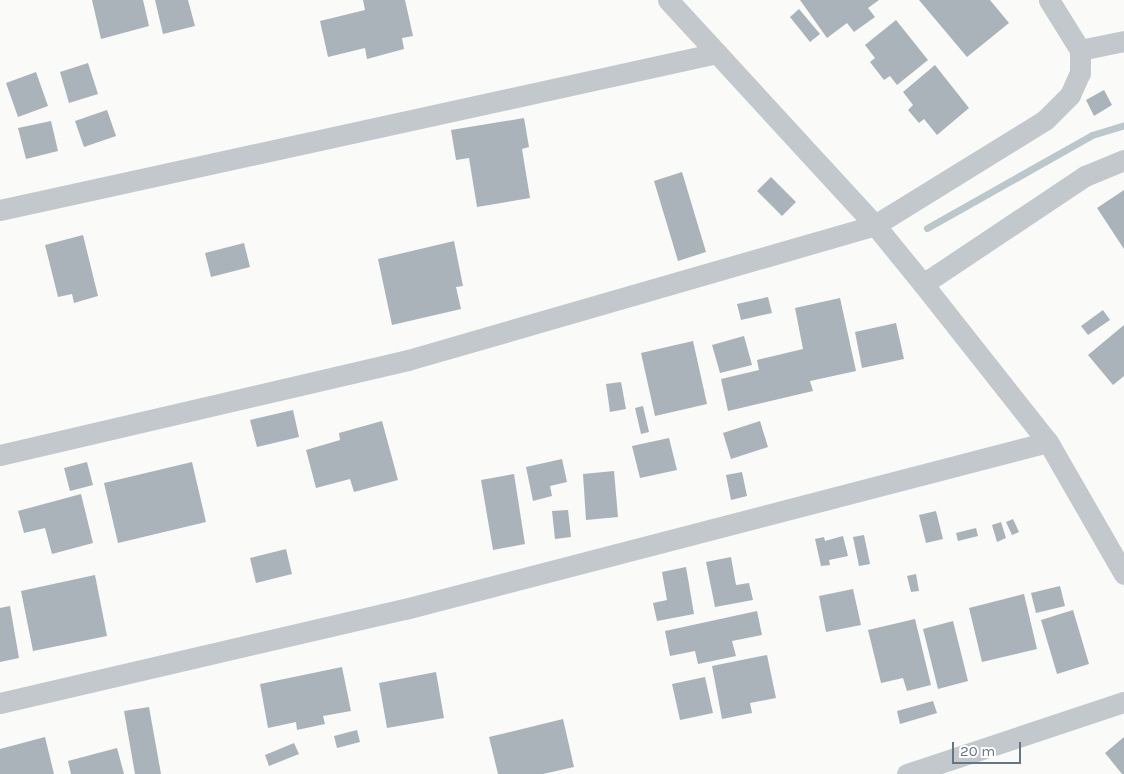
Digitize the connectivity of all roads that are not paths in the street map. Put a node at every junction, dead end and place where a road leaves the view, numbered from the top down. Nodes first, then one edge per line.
1 (668, 0) edge
2 (1056, 5) edge
3 (1124, 41) edge
4 (1080, 50) junction
5 (717, 54) junction
6 (1124, 160) edge
7 (0, 210) edge
8 (875, 225) junction
9 (923, 284) junction
10 (1048, 442) junction
11 (0, 455) edge
12 (1124, 574) edge
13 (1124, 702) edge
14 (0, 703) edge
15 (907, 774) edge

1 - 5 street
2 - 4 street
3 - 4 street
4 - 8 street
5 - 7 street
5 - 8 street
6 - 9 street
8 - 9 street
8 - 11 street
9 - 10 street
10 - 12 street
10 - 14 street
13 - 15 street

